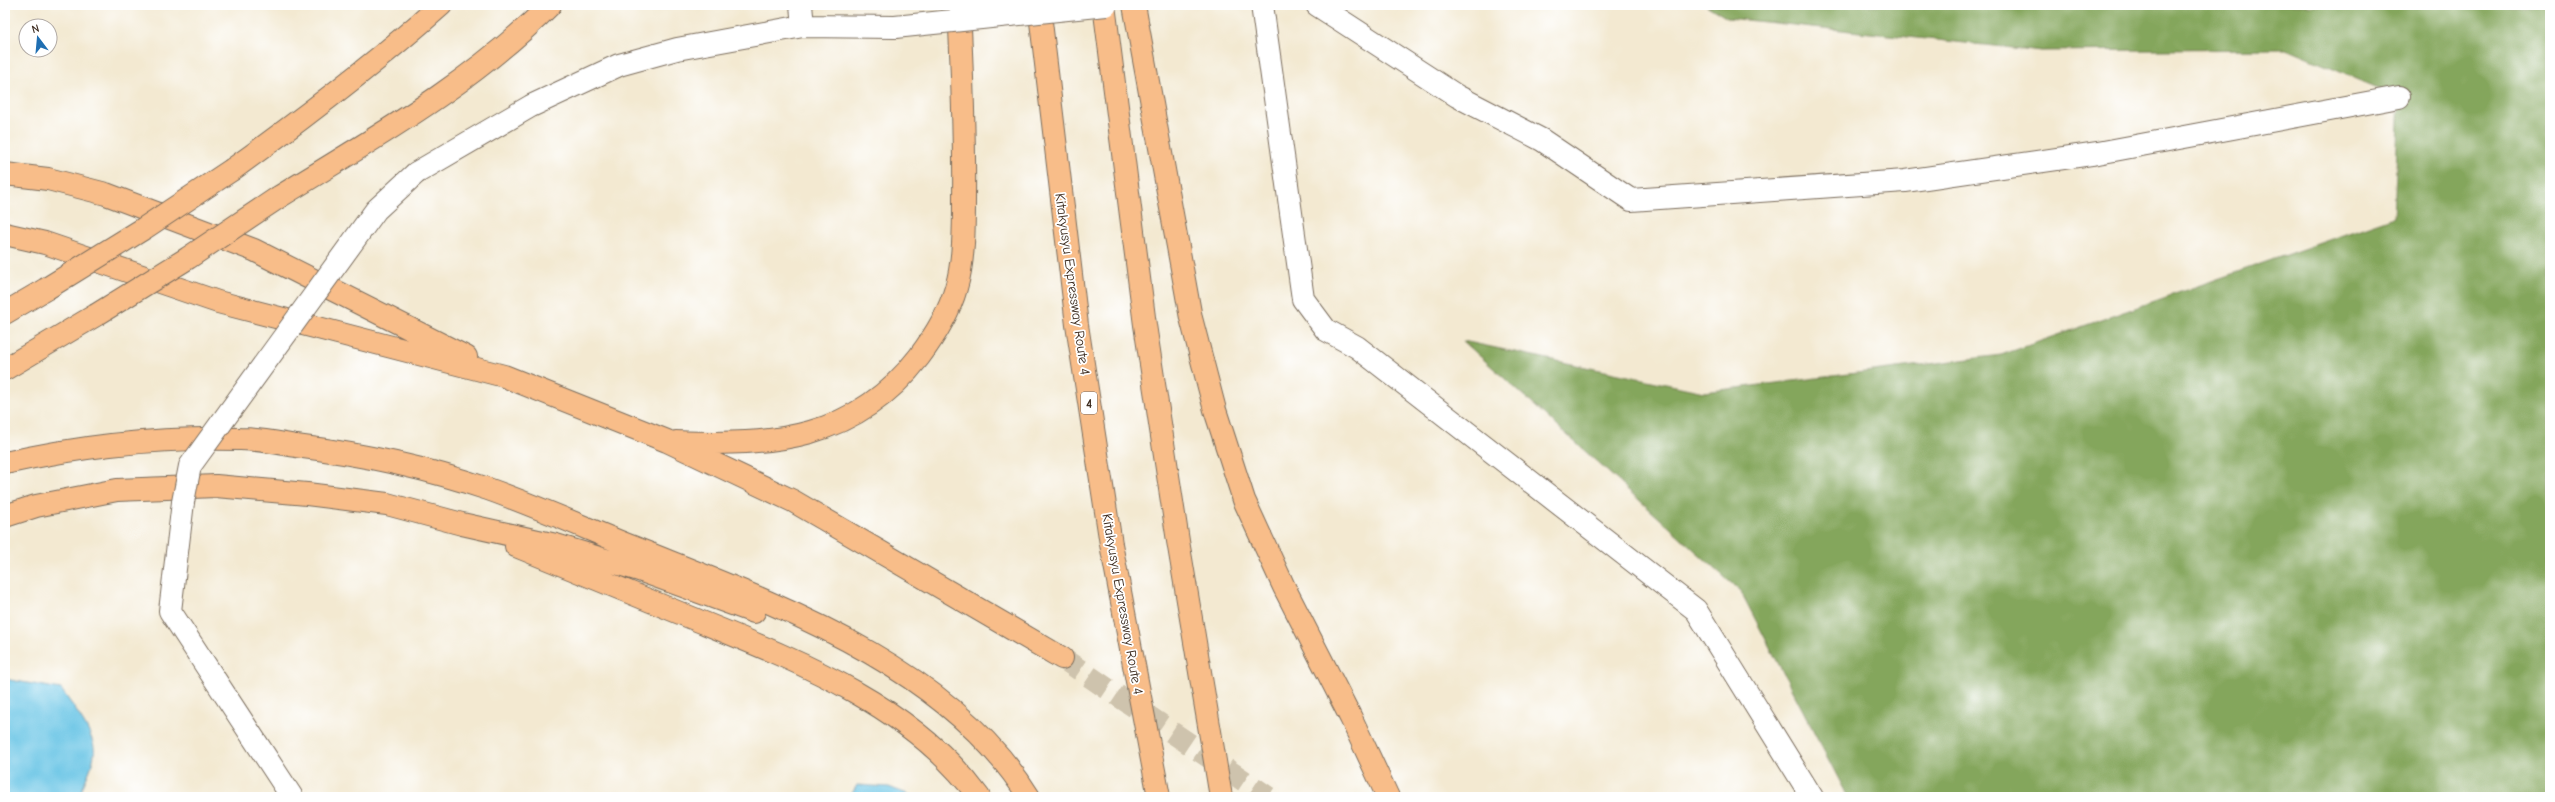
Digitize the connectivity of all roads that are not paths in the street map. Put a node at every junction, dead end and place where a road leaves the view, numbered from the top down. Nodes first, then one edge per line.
1 (441, 5) edge
2 (550, 5) edge
3 (959, 5) edge
4 (1038, 5) edge
5 (1105, 5) edge
6 (1134, 5) edge
7 (1262, 5) edge
8 (1317, 5) edge
9 (802, 16) edge
10 (2399, 97) dead end
11 (5, 174) edge
12 (5, 234) edge
13 (5, 313) edge
14 (5, 369) edge
15 (504, 376) junction
16 (666, 441) junction
17 (5, 463) edge
18 (5, 516) edge
19 (462, 524) junction
20 (1062, 658) tunnel mouth
21 (928, 691) junction
22 (292, 797) edge
23 (979, 797) edge
24 (1029, 797) edge
25 (1159, 797) edge
26 (1221, 797) edge
27 (1388, 797) edge
28 (1812, 797) edge

1 - 13 highway, bridge
2 - 14 highway, bridge
3 - 16 highway
4 - 25 highway, Kitakyusyu Expressway Route 4 / 4
5 - 9 street, bridge
5 - 26 highway
6 - 27 highway
7 - 28 street
8 - 10 street
9 - 22 street, bridge
11 - 15 highway
12 - 15 highway
15 - 16 highway
16 - 20 highway
17 - 21 highway
18 - 19 highway
19 - 21 highway
19 - 23 highway
21 - 24 highway

